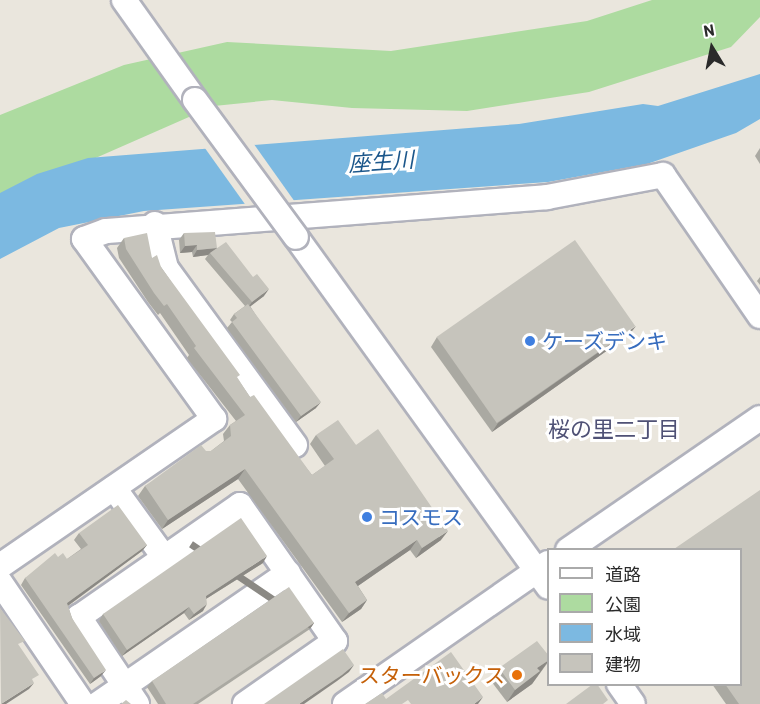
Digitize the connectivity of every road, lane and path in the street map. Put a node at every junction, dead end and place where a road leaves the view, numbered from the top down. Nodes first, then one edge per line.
1 (124, 0) edge
2 (155, 224) junction
3 (760, 316) edge
4 (760, 418) edge
5 (295, 445) dead end
6 (114, 488) junction
7 (569, 548) edge
8 (164, 557) junction
9 (0, 566) edge
10 (288, 573) junction
11 (545, 573) edge
12 (0, 582) edge
13 (620, 686) edge
14 (131, 694) edge
15 (83, 704) edge
16 (98, 704) edge
17 (245, 704) edge
18 (345, 704) edge
19 (633, 704) edge

1 - 11 street, bridge
2 - 3 street
2 - 5 street
2 - 6 street
4 - 7 street
6 - 8 street
6 - 9 street
8 - 10 street
8 - 14 street
10 - 14 street
10 - 17 street
11 - 18 street
12 - 15 street
13 - 19 street
14 - 16 street

